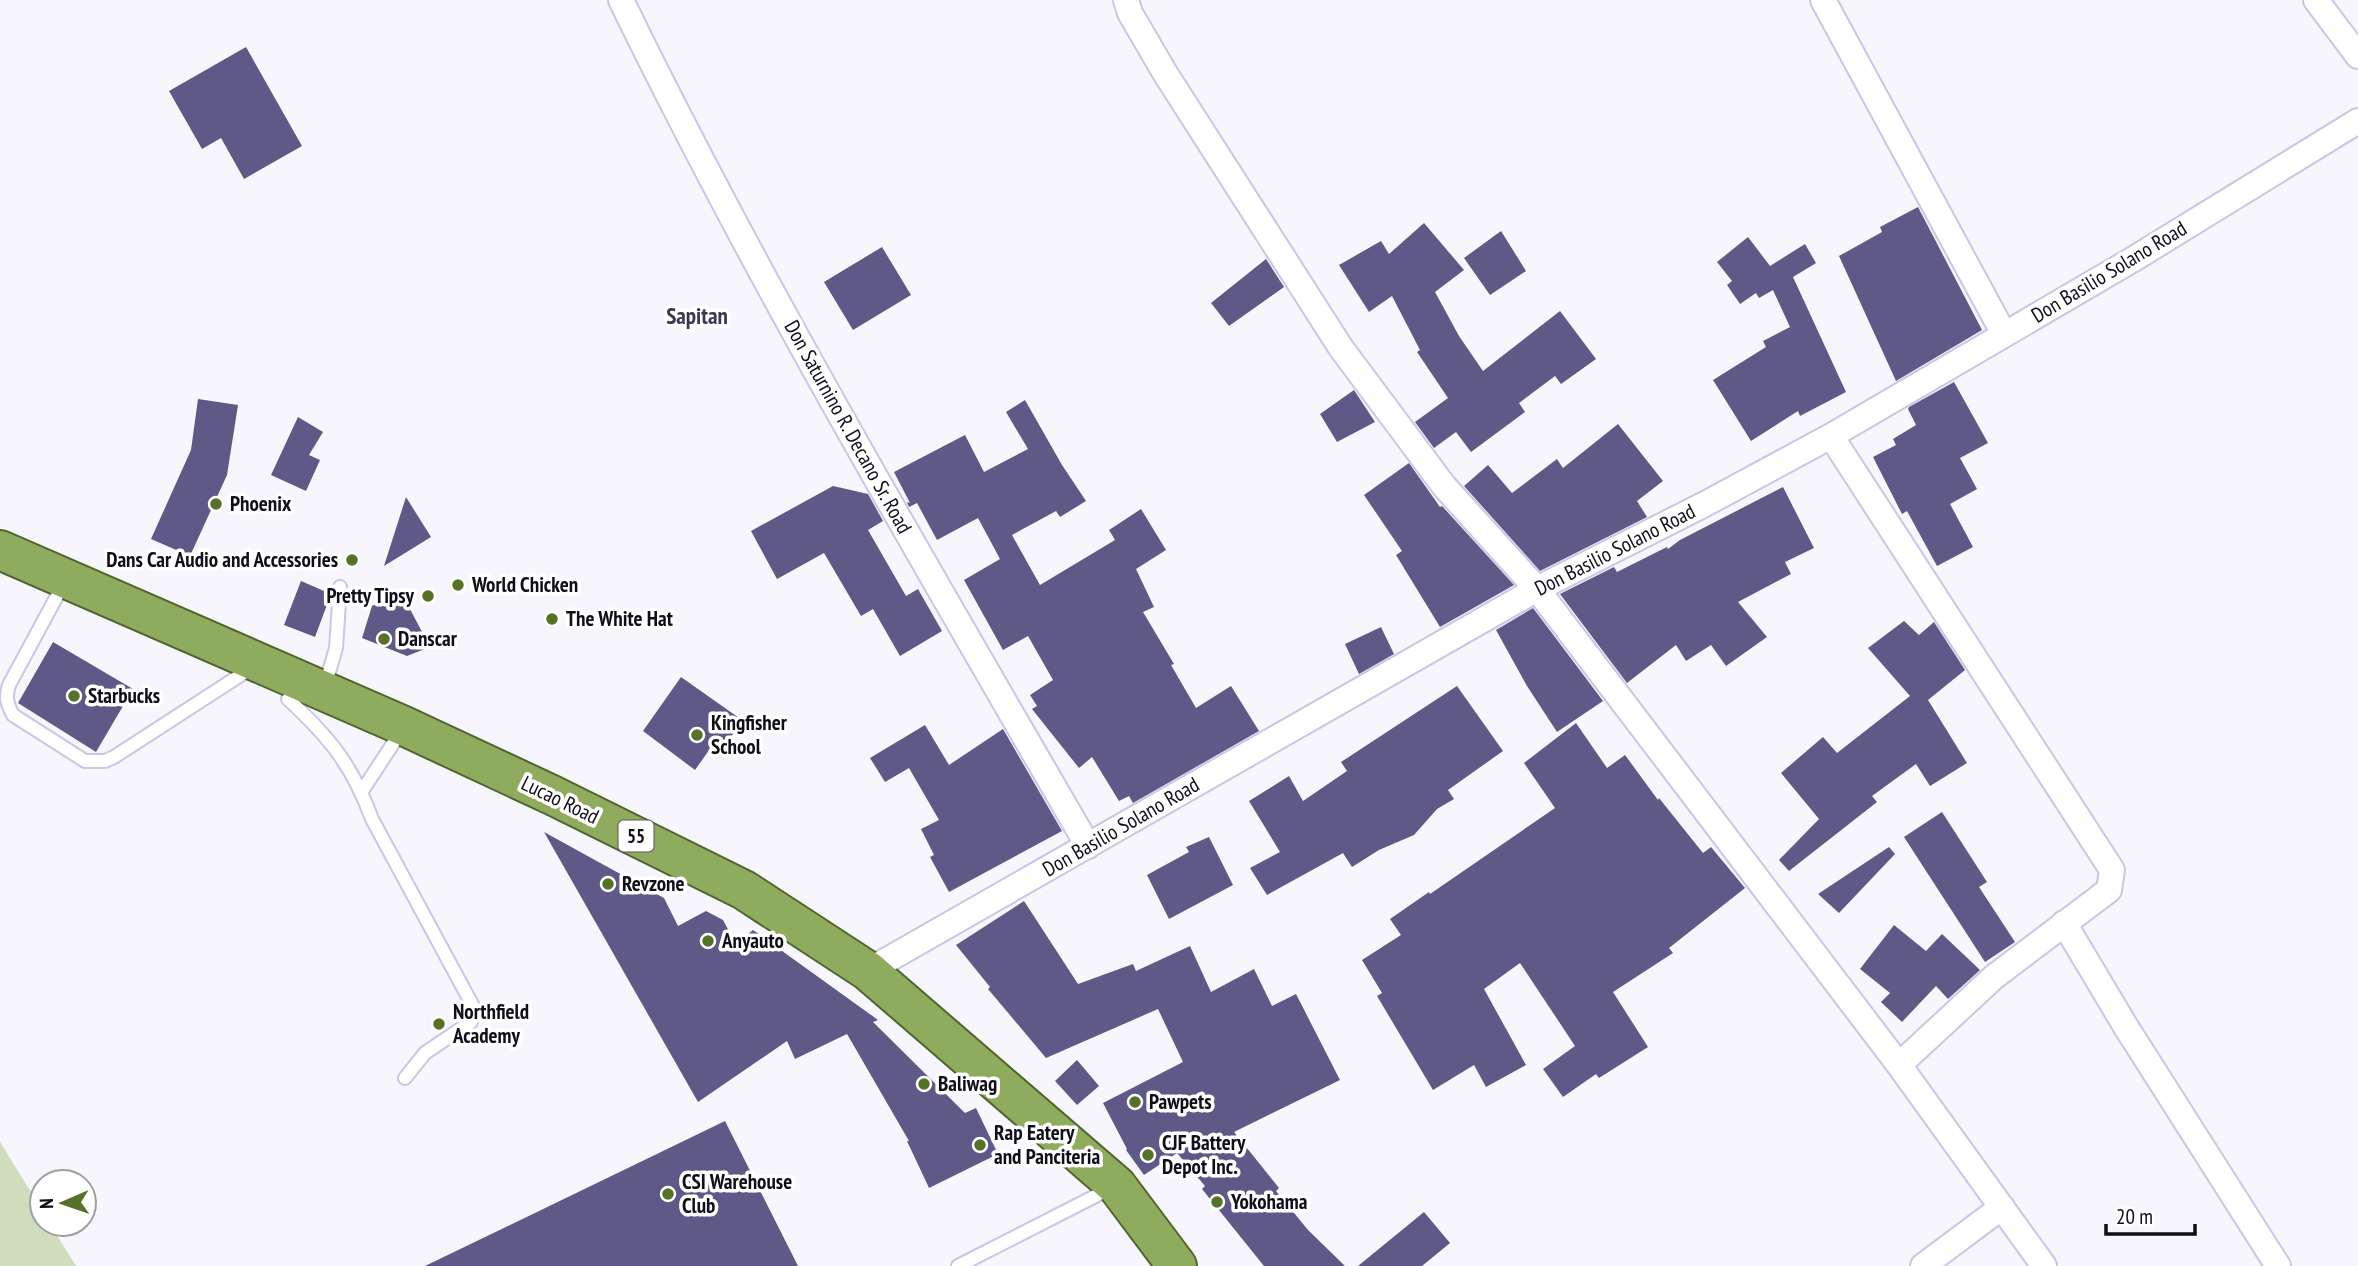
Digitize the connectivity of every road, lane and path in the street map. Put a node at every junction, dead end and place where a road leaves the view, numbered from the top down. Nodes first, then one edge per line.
1 (621, 0) edge
2 (1126, 0) edge
3 (1823, 0) edge
4 (2316, 0) edge
5 (2358, 56) edge
6 (2358, 121) edge
7 (2004, 334) junction
8 (1831, 436) junction
9 (0, 550) edge
10 (66, 579) junction
11 (340, 587) dead end
12 (1537, 589) junction
13 (258, 663) junction
14 (306, 696) junction
15 (404, 726) junction
16 (362, 791) junction
17 (1088, 846) junction
18 (2064, 923) junction
19 (868, 971) junction
20 (1899, 1065) junction
21 (405, 1078) dead end
22 (1117, 1186) junction
23 (2002, 1207) junction
24 (958, 1266) edge
25 (1177, 1266) edge
26 (1923, 1266) edge
27 (2044, 1266) edge
28 (2278, 1266) edge

1 - 17 street, Don Saturnino R. Decano Sr. Road
2 - 12 street
3 - 7 street
4 - 5 street
6 - 7 street, Don Basilio Solano Road
7 - 8 street, Don Basilio Solano Road
8 - 12 street, Don Basilio Solano Road
8 - 18 street
9 - 10 highway, Lucao Road / 55
10 - 13 highway, Lucao Road / 55
10 - 13 lane
11 - 14 lane
12 - 17 street, Don Basilio Solano Road
12 - 20 street
13 - 14 highway, Lucao Road / 55
14 - 15 highway, Lucao Road / 55
14 - 16 lane
15 - 16 lane
15 - 19 highway, Lucao Road / 55
16 - 21 lane
17 - 19 street, Don Basilio Solano Road
18 - 20 street
18 - 28 street
19 - 22 highway, Lucao Road / 55
20 - 23 street
22 - 24 lane
22 - 25 highway, Lucao Road / 55
23 - 26 street
23 - 27 street

